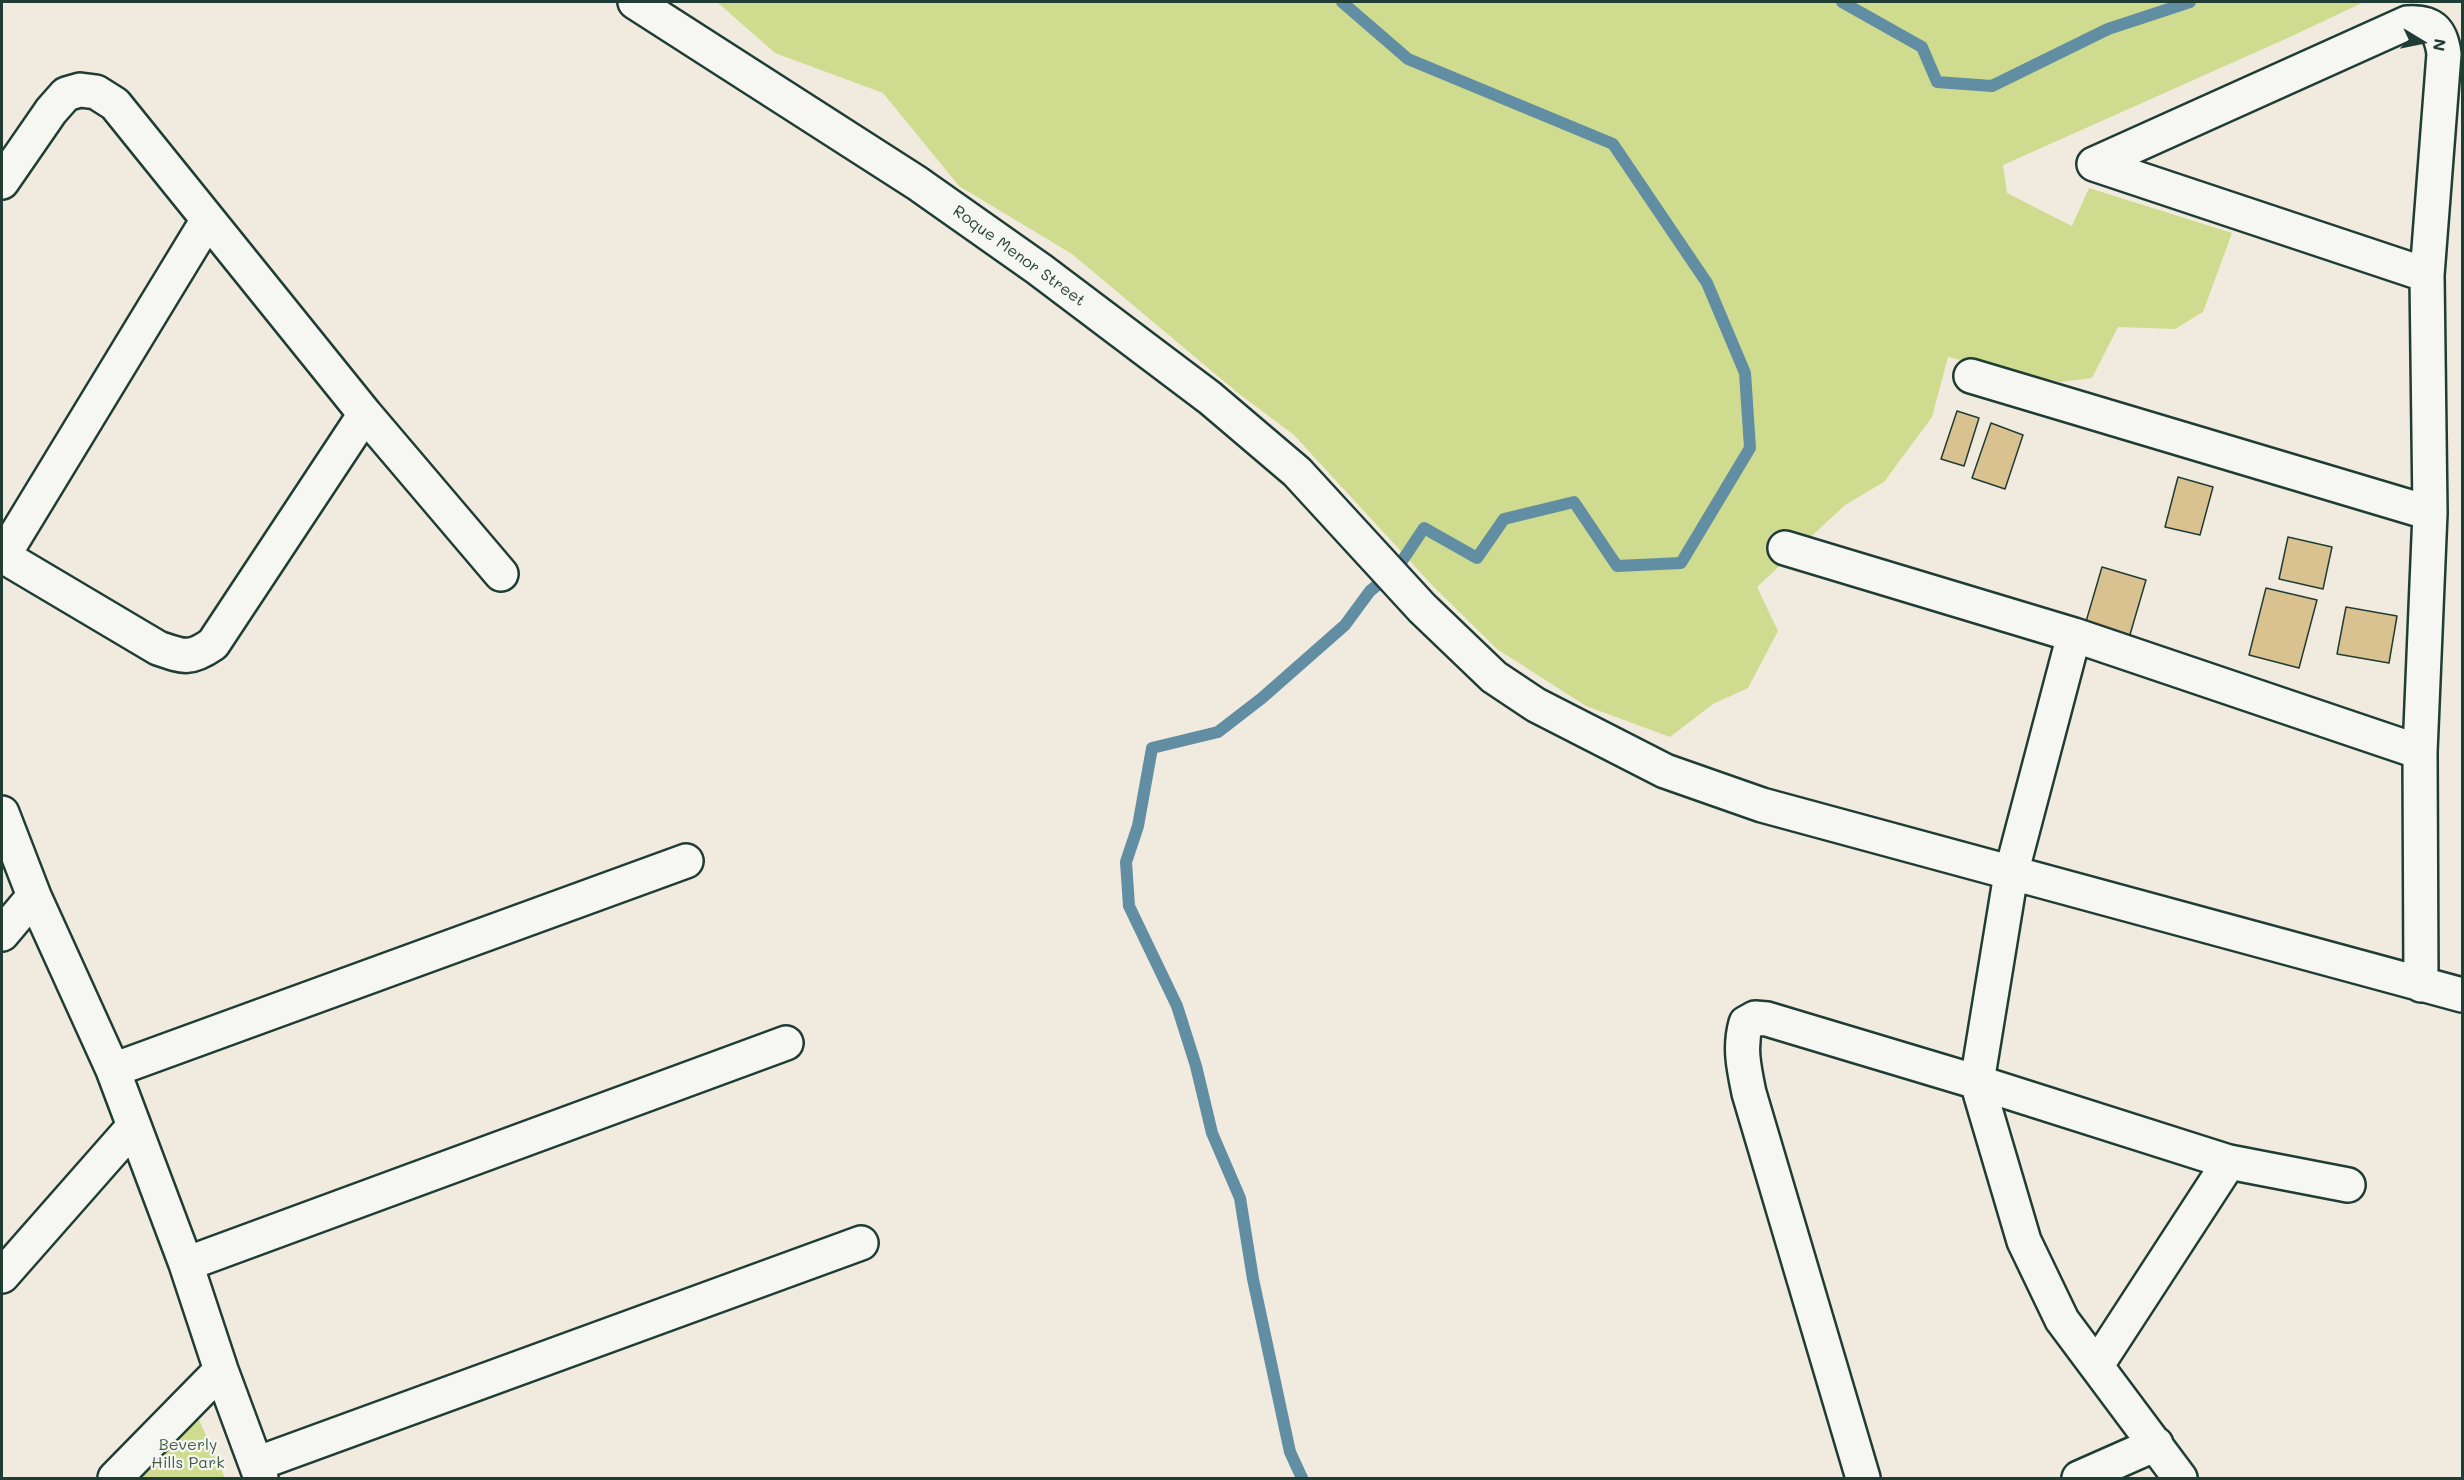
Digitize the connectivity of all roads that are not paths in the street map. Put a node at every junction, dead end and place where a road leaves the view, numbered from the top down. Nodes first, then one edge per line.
1 (635, 2) edge
2 (2, 182) edge
3 (207, 221) junction
4 (2427, 275) junction
5 (1971, 376) dead end
6 (365, 414) junction
7 (2430, 513) junction
8 (1785, 548) dead end
9 (2, 557) edge
10 (501, 574) dead end
11 (2074, 635) junction
12 (2420, 752) junction
13 (2, 813) edge
14 (686, 861) dead end
15 (2011, 874) junction
16 (34, 896) junction
17 (2, 934) edge
18 (2421, 985) junction
19 (2463, 995) edge
20 (786, 1043) dead end
21 (113, 1070) junction
22 (1977, 1082) junction
23 (134, 1126) junction
24 (2229, 1162) junction
25 (2348, 1185) dead end
26 (861, 1243) dead end
27 (186, 1264) junction
28 (2, 1276) edge
29 (2097, 1365) junction
30 (221, 1370) junction
31 (2156, 1444) junction
32 (258, 1471) edge
33 (115, 1479) edge
34 (1863, 1479) edge
35 (2079, 1479) edge
36 (2180, 1479) edge

1 - 15 street, Roque Menor Street
2 - 3 street
3 - 6 street
3 - 9 street
4 - 4 street
4 - 7 street
5 - 7 street
6 - 9 street
6 - 10 street
7 - 12 street
8 - 11 street
11 - 12 street
11 - 15 street
12 - 18 street
13 - 16 street
14 - 21 street
15 - 18 street, Roque Menor Street
15 - 22 street
16 - 17 street
16 - 21 street
18 - 19 street, Roque Menor Street
20 - 27 street
21 - 23 street
22 - 24 street
22 - 29 street
22 - 34 street
23 - 27 street
23 - 28 street
24 - 25 street
24 - 29 street
26 - 32 street
27 - 30 street
29 - 31 street
30 - 32 street
30 - 33 street
31 - 35 street
31 - 36 street

